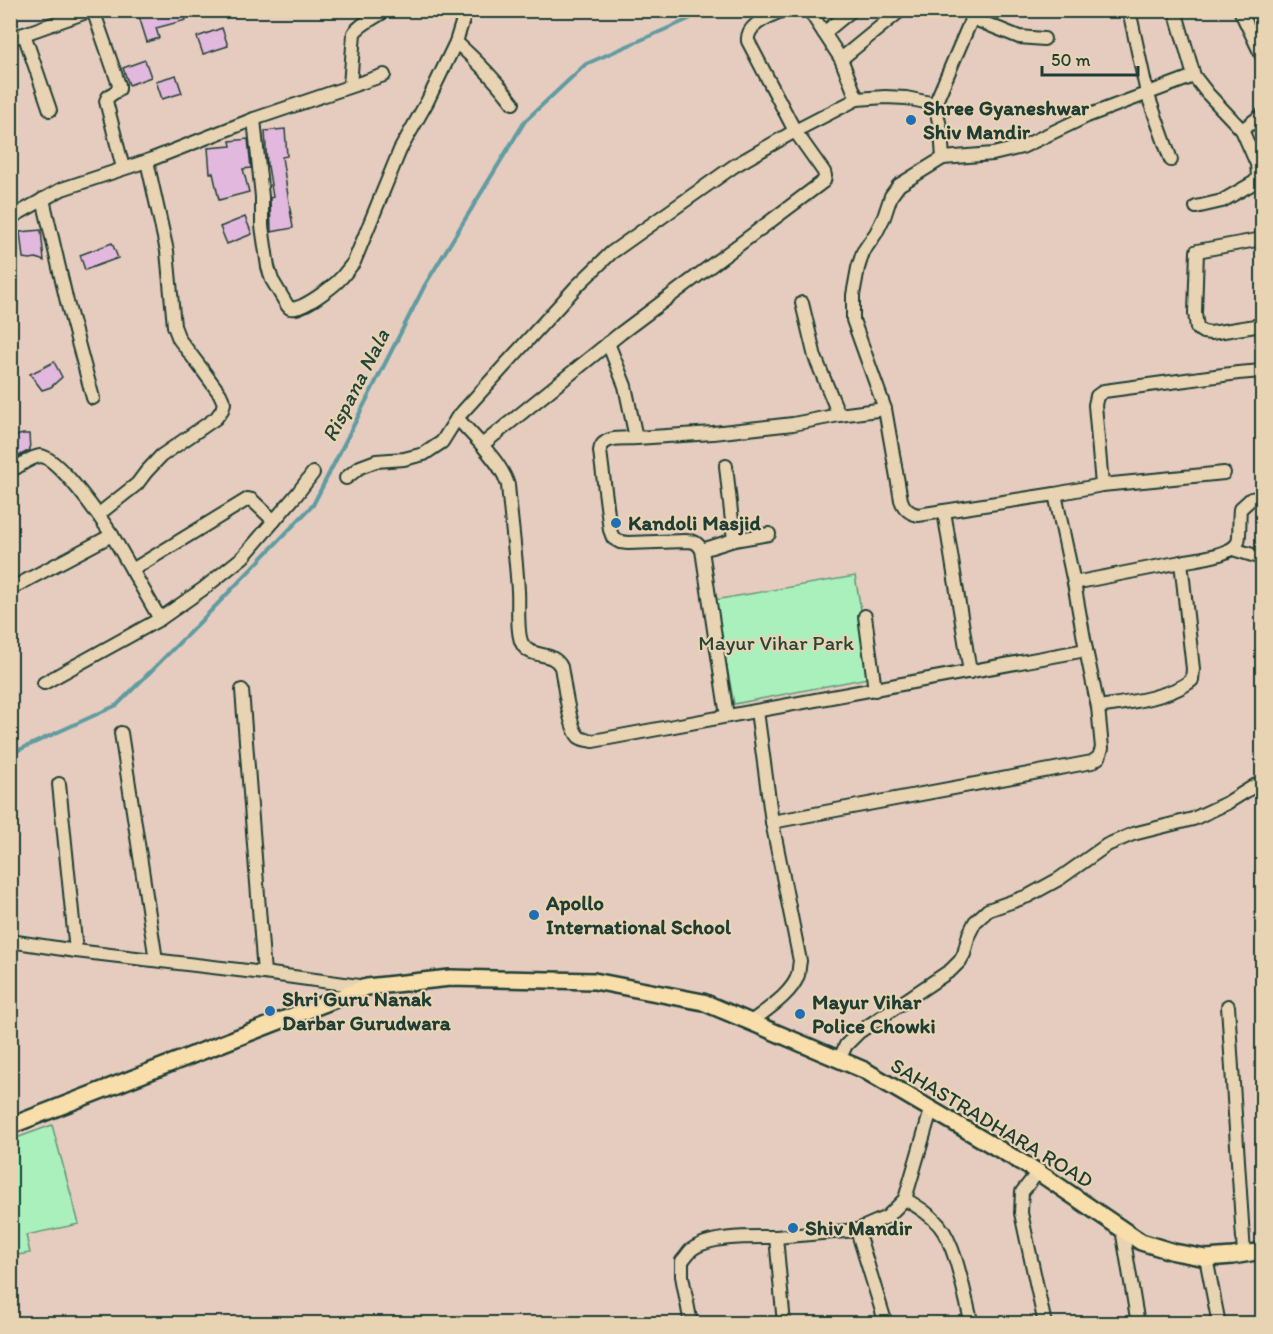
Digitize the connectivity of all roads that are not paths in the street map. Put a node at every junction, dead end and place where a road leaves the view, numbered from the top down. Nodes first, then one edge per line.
1 (93, 10) edge
2 (386, 10) edge
3 (466, 10) edge
4 (782, 10) edge
5 (808, 10) edge
6 (852, 10) edge
7 (901, 10) edge
8 (1129, 10) edge
9 (1175, 10) edge
10 (1240, 10) edge
11 (974, 14) edge
12 (824, 33) junction
13 (24, 34) junction
14 (10, 39) edge
15 (1044, 39) dead end
16 (456, 42) junction
17 (1263, 56) edge
18 (841, 59) junction
19 (384, 75) dead end
20 (1194, 76) junction
21 (350, 86) junction
22 (1148, 93) junction
23 (857, 99) junction
24 (513, 103) dead end
25 (935, 104) junction
26 (50, 110) dead end
27 (1263, 115) edge
28 (254, 119) junction
29 (1242, 130) junction
30 (795, 131) junction
31 (943, 158) junction
32 (1171, 160) dead end
33 (147, 161) junction
34 (123, 168) junction
35 (43, 199) junction
36 (1196, 207) dead end
37 (10, 218) edge
38 (1263, 238) edge
39 (802, 303) dead end
40 (1263, 326) edge
41 (608, 343) junction
42 (1263, 371) edge
43 (93, 398) dead end
44 (885, 409) junction
45 (839, 414) junction
46 (457, 418) junction
47 (636, 438) junction
48 (482, 445) junction
49 (726, 466) dead end
50 (10, 471) edge
51 (1224, 472) dead end
52 (313, 473) dead end
53 (346, 478) dead end
54 (1102, 485) junction
55 (1055, 494) junction
56 (1257, 498) edge
57 (944, 511) junction
58 (99, 514) junction
59 (274, 521) junction
60 (770, 534) dead end
61 (112, 535) junction
62 (734, 540) junction
63 (1233, 549) junction
64 (702, 550) junction
65 (1263, 558) edge
66 (1181, 562) junction
67 (132, 570) junction
68 (1074, 583) junction
69 (10, 589) edge
70 (865, 616) dead end
71 (159, 619) junction
72 (1086, 650) junction
73 (970, 672) junction
74 (44, 683) dead end
75 (242, 690) dead end
76 (875, 690) junction
77 (1098, 707) junction
78 (757, 711) junction
79 (727, 716) junction
80 (121, 733) dead end
81 (59, 784) dead end
82 (1263, 784) edge
83 (772, 822) junction
84 (10, 940) edge
85 (76, 951) junction
86 (156, 960) junction
87 (264, 972) junction
88 (367, 987) junction
89 (1228, 1006) dead end
90 (750, 1022) junction
91 (839, 1059) junction
92 (931, 1110) junction
93 (10, 1126) edge
94 (1038, 1172) junction
95 (905, 1199) junction
96 (1122, 1229) junction
97 (857, 1230) junction
98 (776, 1237) junction
99 (1263, 1251) edge
100 (1244, 1254) junction
101 (1206, 1258) junction
102 (691, 1323) edge
103 (784, 1323) edge
104 (886, 1323) edge
105 (972, 1323) edge
106 (1045, 1323) edge
107 (1138, 1323) edge
108 (1219, 1323) edge

1 - 13 street
1 - 34 street
2 - 21 street
3 - 16 street
4 - 30 street
5 - 12 street
6 - 12 street
7 - 18 street
8 - 22 street
9 - 20 street
10 - 17 street
11 - 15 street
11 - 25 street
12 - 18 street
13 - 14 street
13 - 26 street
16 - 24 street
16 - 28 street
18 - 23 street
19 - 21 street
20 - 22 street
20 - 29 street
21 - 28 street
22 - 31 street
22 - 32 street
23 - 25 street
23 - 30 street
25 - 31 street
27 - 29 street
28 - 33 street
29 - 36 street
30 - 41 street
30 - 46 street
31 - 44 street
33 - 34 street
33 - 58 street
34 - 35 street
35 - 37 street
35 - 43 street
38 - 40 street
39 - 45 street
41 - 47 street
41 - 48 street
42 - 54 street
44 - 45 street
44 - 57 street
45 - 47 street
46 - 48 street
46 - 53 street
47 - 64 street
48 - 79 street
49 - 62 street
50 - 58 street
51 - 54 street
52 - 59 street
54 - 55 street
55 - 57 street
55 - 68 street
56 - 63 street
57 - 73 street
58 - 61 street
59 - 67 street
59 - 71 street
60 - 62 street
61 - 67 street
61 - 69 street
62 - 64 street
63 - 65 street
63 - 66 street
64 - 79 street
66 - 68 street
66 - 77 street
67 - 71 street
68 - 72 street
70 - 76 street
71 - 74 street
72 - 73 street
72 - 77 street
73 - 76 street
75 - 87 street
76 - 78 street
77 - 83 street
78 - 79 street
78 - 83 street
80 - 86 street
81 - 85 street
82 - 91 street
83 - 90 street
84 - 85 street
85 - 86 street
86 - 87 street
87 - 88 street
88 - 90 main road, SAHASTRADHARA ROAD
88 - 93 main road, SAHASTRADHARA ROAD
89 - 100 street
90 - 91 main road, SAHASTRADHARA ROAD
91 - 92 main road, SAHASTRADHARA ROAD
92 - 94 main road, SAHASTRADHARA ROAD
92 - 95 street
94 - 96 main road, SAHASTRADHARA ROAD
94 - 106 street
95 - 97 street
95 - 105 street
96 - 101 main road, SAHASTRADHARA ROAD
96 - 107 street
97 - 98 street
97 - 104 street
98 - 102 street
98 - 103 street
99 - 100 main road, SAHASTRADHARA ROAD
100 - 101 main road, SAHASTRADHARA ROAD
101 - 108 street

